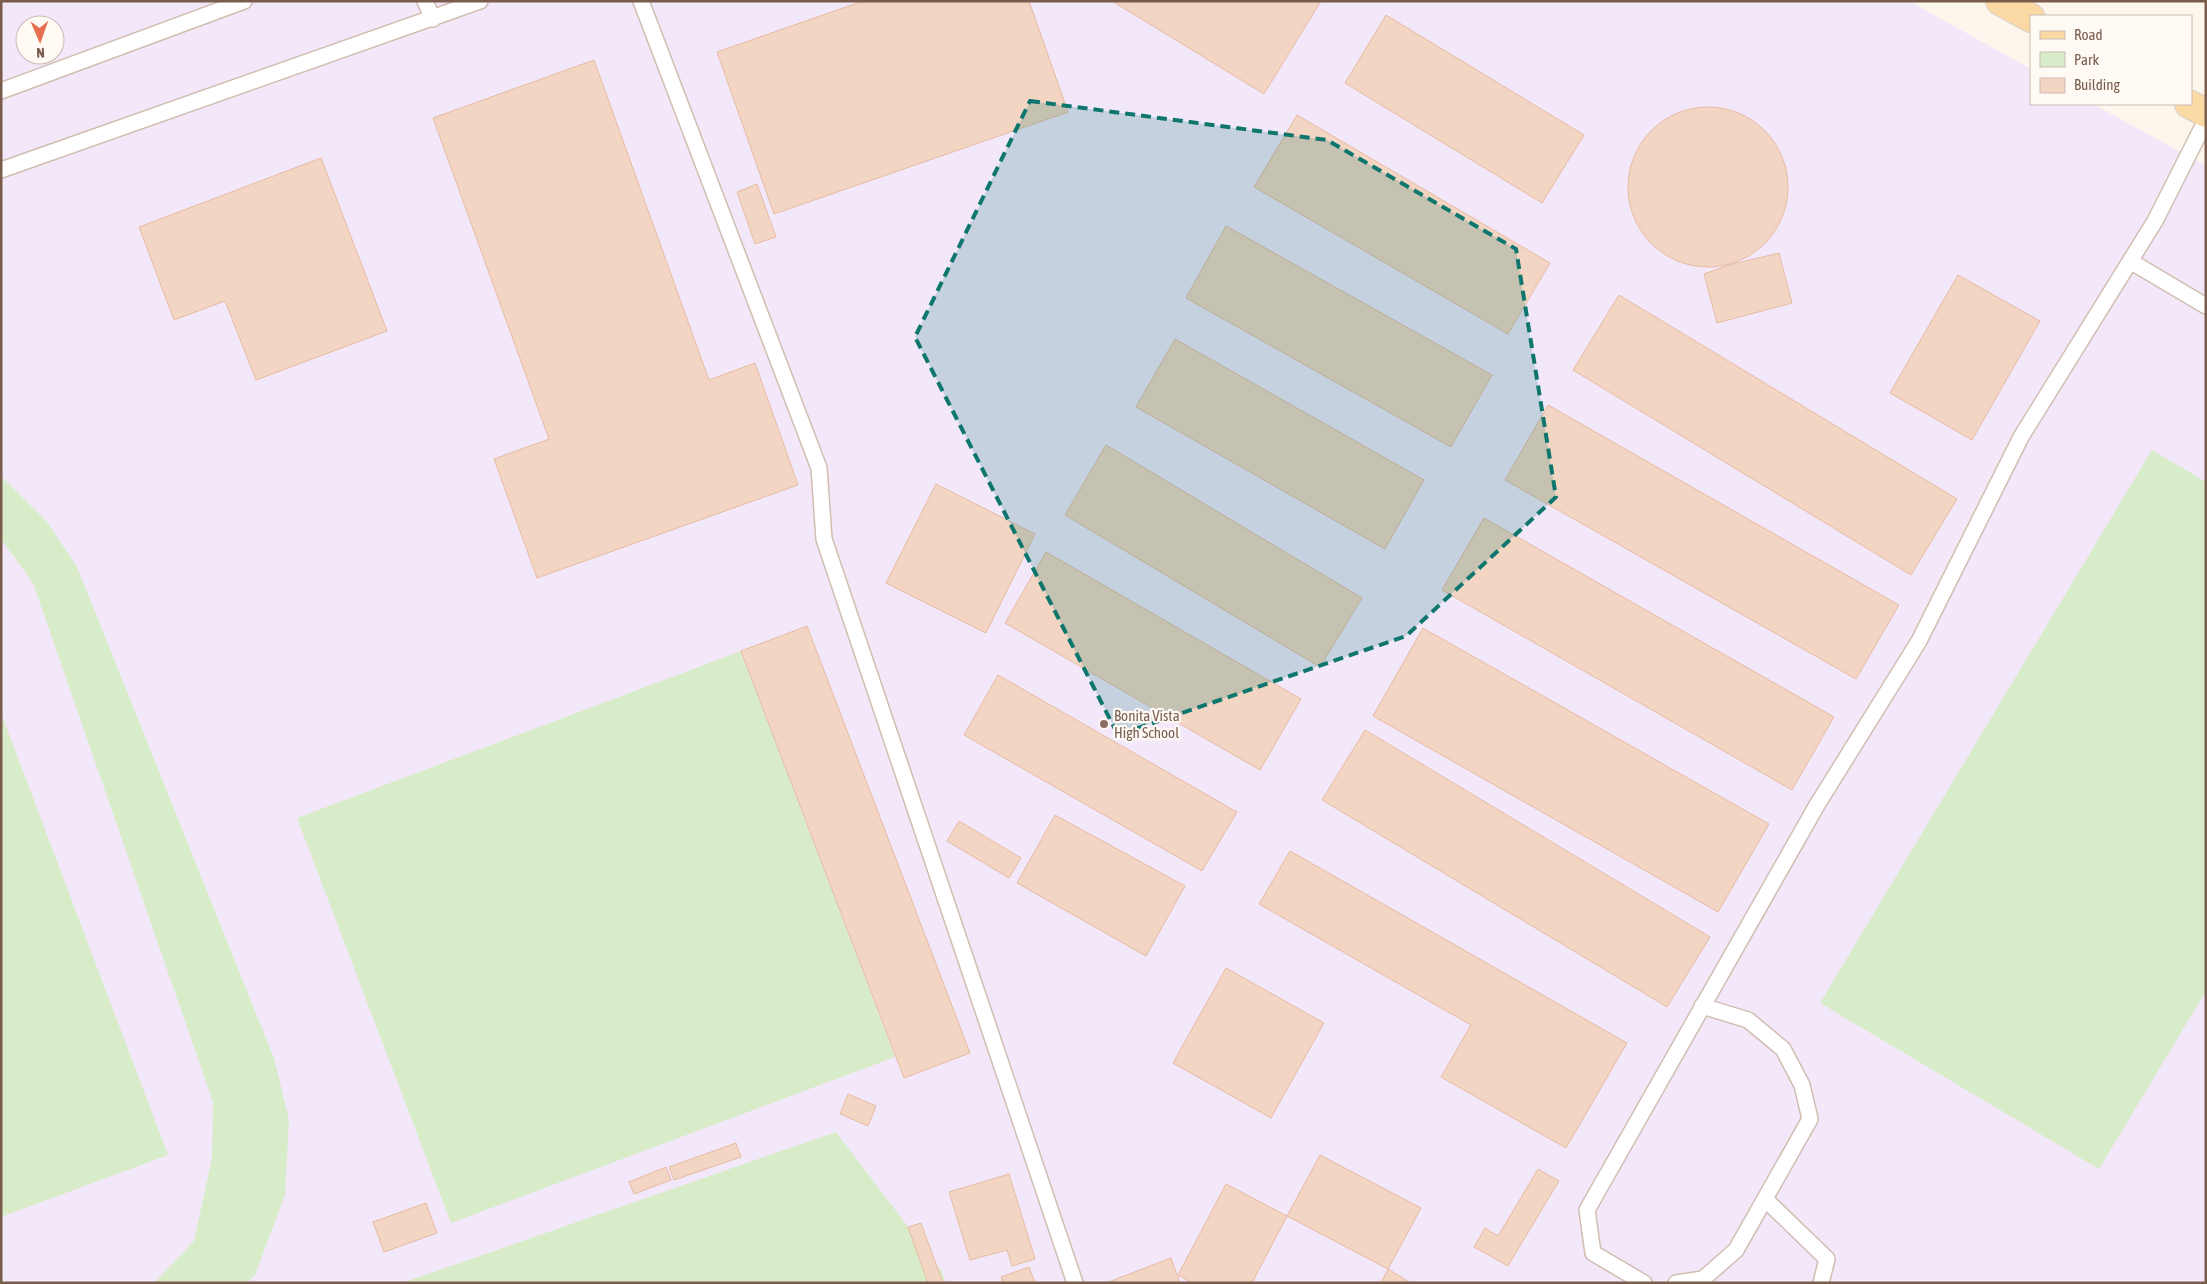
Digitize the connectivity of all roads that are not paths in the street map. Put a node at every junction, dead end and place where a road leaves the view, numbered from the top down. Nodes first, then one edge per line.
1 (244, 1) edge
2 (425, 1) edge
3 (480, 1) edge
4 (641, 1) edge
5 (2000, 1) edge
6 (2030, 17) edge
7 (432, 19) junction
8 (1, 91) edge
9 (2191, 105) edge
10 (2206, 113) edge
11 (2206, 120) edge
12 (1, 170) edge
13 (2130, 261) junction
14 (2206, 306) edge
15 (1702, 1006) junction
16 (1765, 1199) junction
17 (1075, 1283) edge
18 (1644, 1283) edge
19 (1676, 1283) edge
20 (1821, 1283) edge

1 - 8 lane
2 - 7 lane
3 - 7 lane
4 - 17 lane
5 - 6 main road
7 - 12 lane
9 - 10 main road
11 - 13 lane
13 - 14 lane
13 - 15 lane
15 - 16 lane
15 - 18 lane
16 - 19 lane
16 - 20 lane

